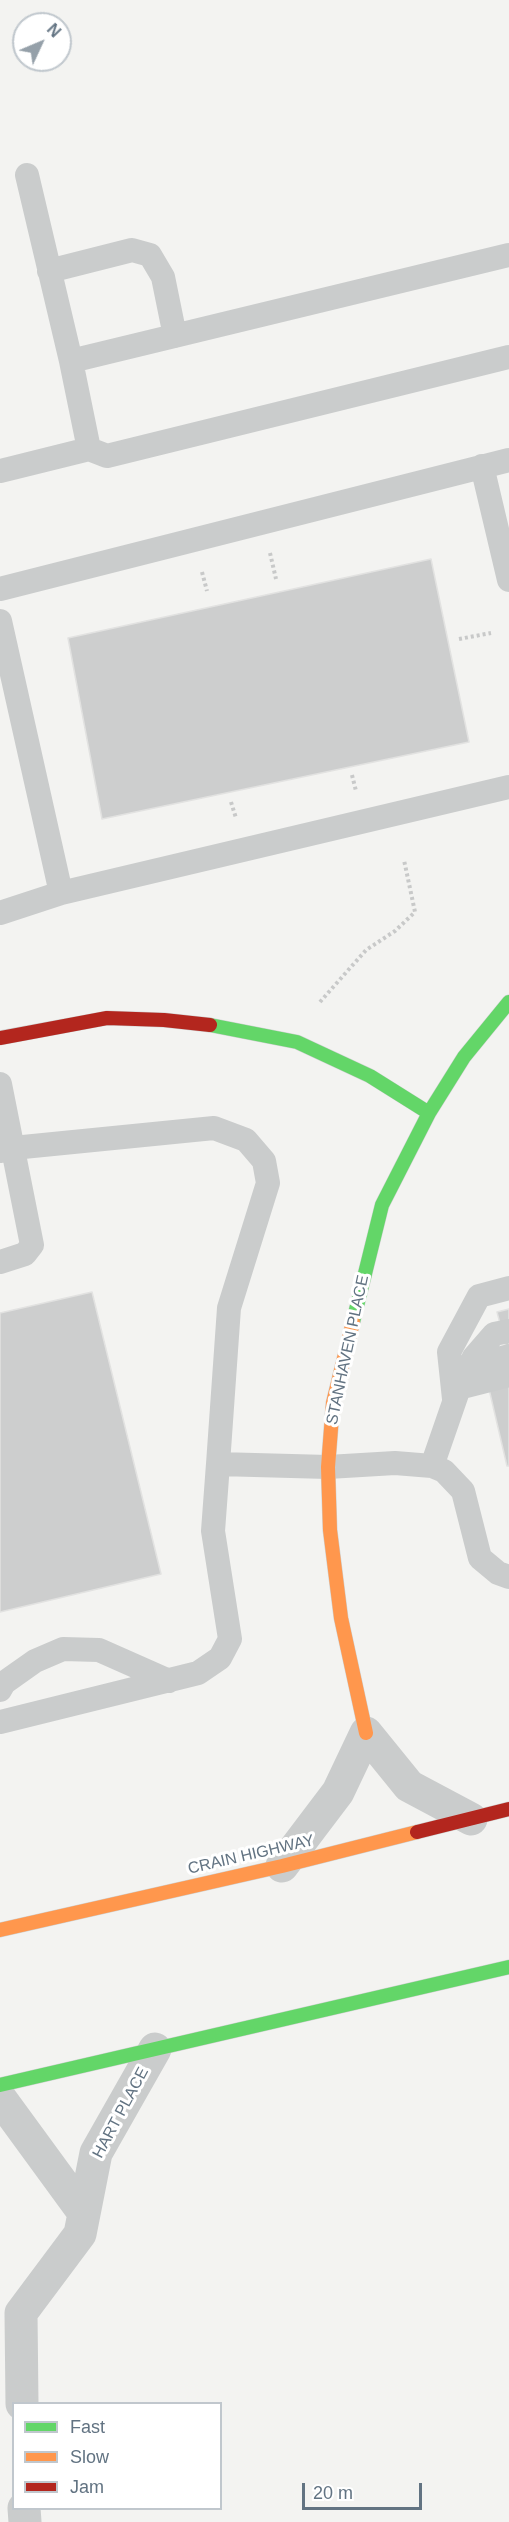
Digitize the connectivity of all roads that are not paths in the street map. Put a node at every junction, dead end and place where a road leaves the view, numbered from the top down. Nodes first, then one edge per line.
1 (27, 175) dead end
2 (509, 255) edge
3 (50, 271) junction
4 (175, 336) junction
5 (509, 357) edge
6 (71, 361) junction
7 (89, 449) junction
8 (509, 459) edge
9 (482, 466) junction
10 (0, 471) edge
11 (509, 580) edge
12 (0, 590) edge
13 (0, 621) edge
14 (509, 787) edge
15 (62, 893) junction
16 (0, 913) edge
17 (509, 1002) edge
18 (0, 1038) edge
19 (0, 1084) edge
20 (429, 1113) junction
21 (7, 1150) edge
22 (0, 1262) edge
23 (509, 1288) edge
24 (509, 1330) edge
25 (509, 1356) edge
26 (509, 1375) edge
27 (461, 1385) junction
28 (218, 1464) junction
29 (432, 1466) junction
30 (327, 1467) junction
31 (509, 1577) edge
32 (169, 1681) junction
33 (0, 1690) edge
34 (0, 1722) edge
35 (366, 1733) junction
36 (509, 1809) edge
37 (471, 1818) junction
38 (282, 1866) junction
39 (0, 1930) edge
40 (509, 1967) edge
41 (155, 2049) junction
42 (0, 2085) edge
43 (0, 2098) edge
44 (84, 2213) junction
45 (10, 2313) edge
46 (22, 2402) edge

1 - 3 lane
2 - 4 lane
3 - 4 lane
3 - 6 lane
4 - 6 lane
5 - 7 lane
6 - 7 lane
7 - 10 lane
8 - 9 lane
9 - 11 lane
9 - 12 lane
13 - 15 lane
14 - 15 lane
15 - 16 lane
17 - 20 main road, STANHAVEN PLACE
18 - 20 main road
19 - 21 lane
20 - 30 main road, STANHAVEN PLACE
21 - 22 lane
21 - 28 lane
23 - 27 lane
24 - 27 lane
25 - 27 lane
26 - 27 lane
27 - 29 lane
28 - 30 lane
28 - 32 lane
29 - 30 lane
29 - 31 lane
30 - 35 main road, STANHAVEN PLACE
32 - 33 lane
32 - 34 lane
35 - 37 street, STANHAVEN PLACE
35 - 38 street
36 - 37 main road, CRAIN HIGHWAY
37 - 38 main road, CRAIN HIGHWAY
38 - 39 main road, CRAIN HIGHWAY
40 - 41 main road
41 - 42 main road
41 - 44 street, HART PLACE
43 - 44 street
44 - 45 street, HART PLACE
45 - 46 street, HART PLACE

